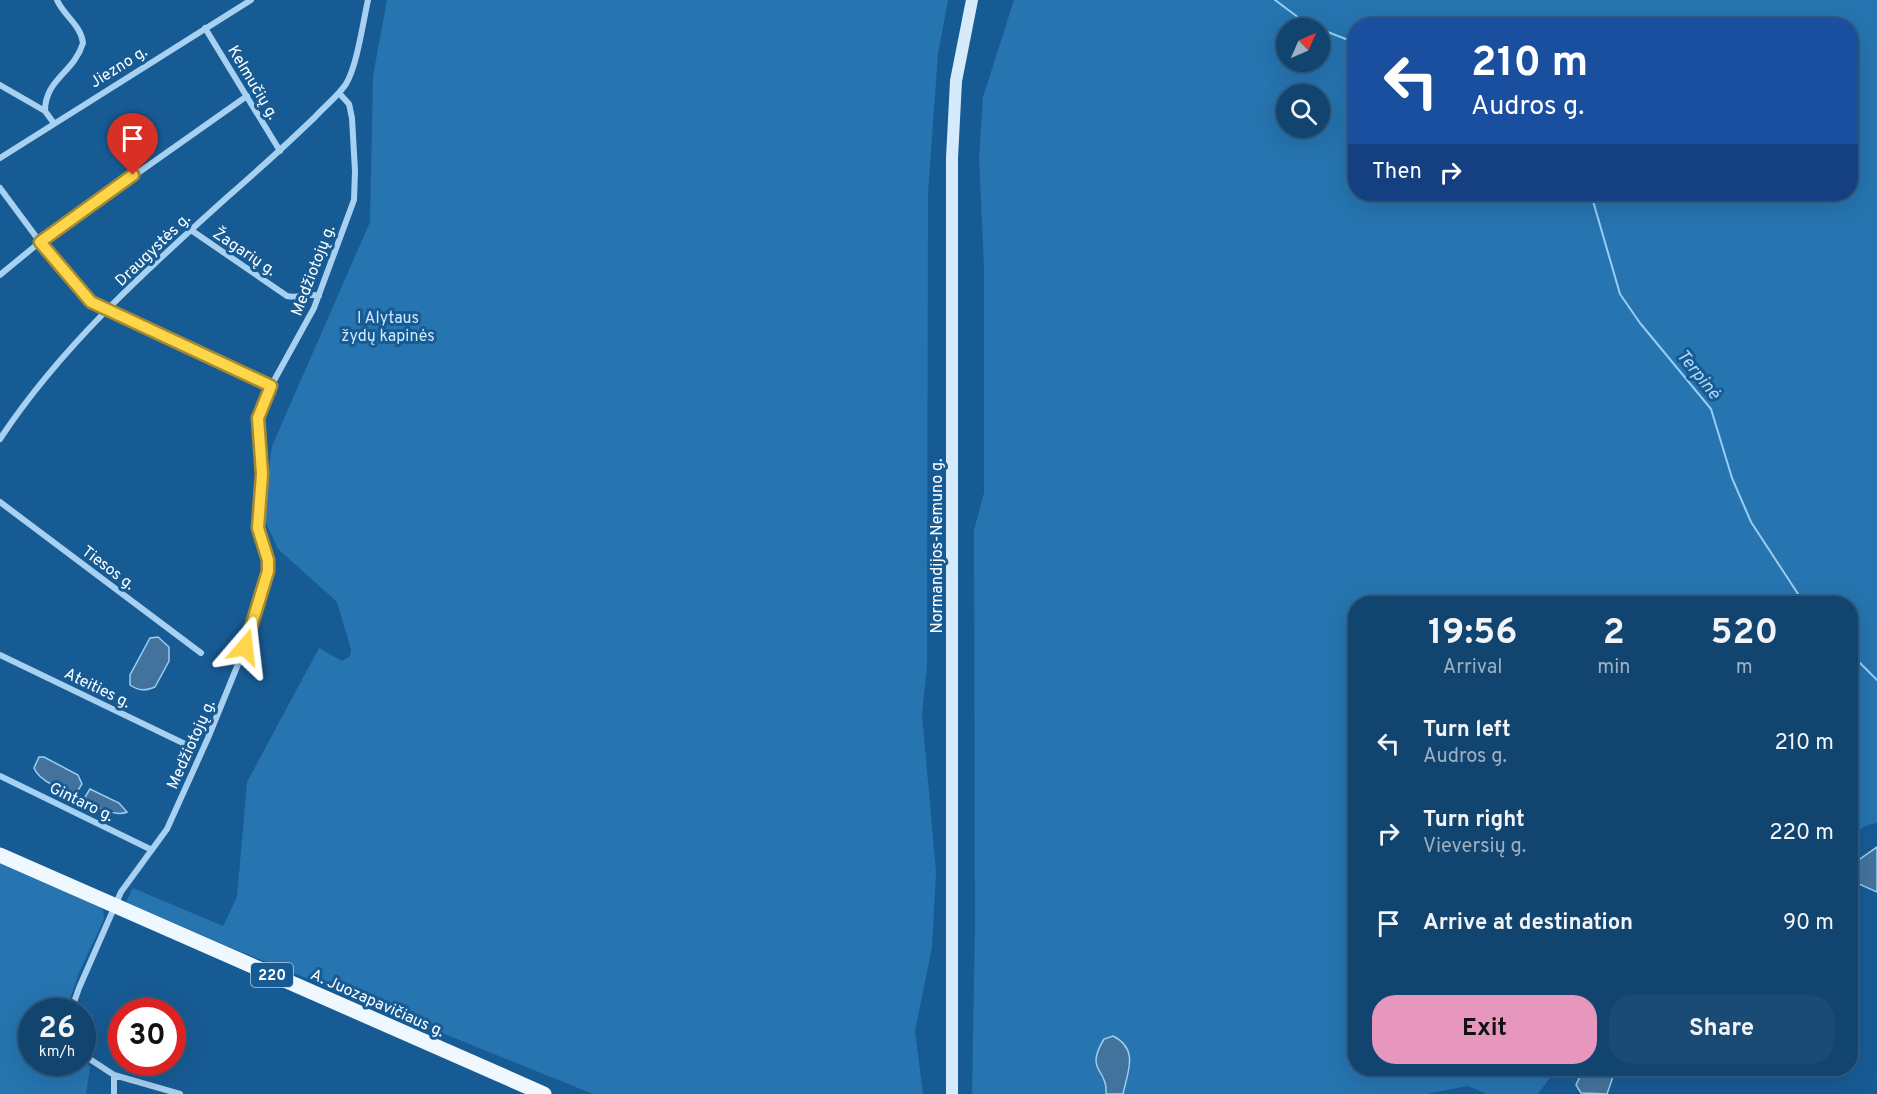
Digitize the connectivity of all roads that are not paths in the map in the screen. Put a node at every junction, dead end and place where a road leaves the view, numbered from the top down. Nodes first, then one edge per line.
1 (57, 0) edge
2 (251, 0) edge
3 (368, 0) edge
4 (972, 0) edge
5 (205, 28) junction
6 (0, 85) edge
7 (339, 93) junction
8 (247, 96) junction
9 (45, 111) junction
10 (53, 122) junction
11 (280, 151) junction
12 (0, 158) edge
13 (0, 188) edge
14 (191, 230) junction
15 (40, 242) junction
16 (0, 275) edge
17 (319, 296) junction
18 (108, 310) junction
19 (271, 386) junction
20 (0, 439) edge
21 (0, 502) edge
22 (201, 653) dead end
23 (0, 655) edge
24 (185, 744) dead end
25 (0, 776) edge
26 (152, 850) junction
27 (0, 855) edge
28 (114, 906) junction
29 (76, 998) edge
30 (114, 1076) edge
31 (117, 1076) edge
32 (114, 1094) edge
33 (180, 1094) edge
34 (544, 1094) edge
35 (952, 1094) edge

1 - 9 street
2 - 5 street, Jiezno g.
3 - 7 street
4 - 35 main road, Normandijos-Nemuno g.
5 - 8 street, Kelmučių g.
5 - 10 street, Jiezno g.
6 - 9 street
7 - 11 street, Draugystės g.
7 - 17 street, Medžiotojų g.
8 - 11 street, Kelmučių g.
8 - 15 street
9 - 10 street
10 - 12 street, Jiezno g.
11 - 14 street, Draugystės g.
13 - 15 street
14 - 17 street, Žagarių g.
14 - 18 street, Draugystės g.
15 - 16 street
15 - 18 street
17 - 19 street, Medžiotojų g.
18 - 19 street
18 - 20 street, Draugystės g.
19 - 26 street, Medžiotojų g.
21 - 22 street, Tiesos g.
23 - 24 street, Ateities g.
25 - 26 street, Gintaro g.
26 - 28 street, Medžiotojų g.
27 - 28 main road, A. Juozapavičiaus g. / 220
28 - 29 street, Medžiotojų g.
28 - 34 main road, A. Juozapavičiaus g. / 220
30 - 32 street
31 - 33 street

